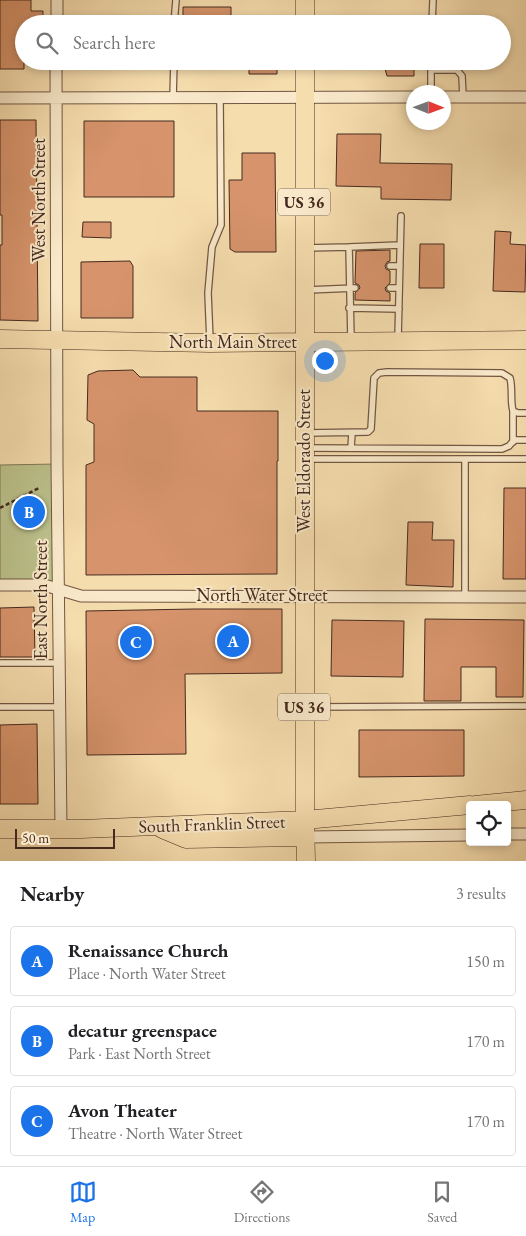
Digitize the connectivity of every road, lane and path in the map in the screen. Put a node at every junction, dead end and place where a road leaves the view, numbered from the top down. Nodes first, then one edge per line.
1 (56, 0) edge
2 (176, 0) edge
3 (305, 0) edge
4 (433, 0) edge
5 (56, 15) edge
6 (175, 15) edge
7 (305, 15) edge
8 (432, 15) edge
9 (56, 70) edge
10 (174, 70) edge
11 (305, 70) edge
12 (431, 70) joint
13 (431, 85) edge
14 (526, 96) edge
15 (406, 97) edge
16 (451, 97) edge
17 (463, 97) junction
18 (0, 98) edge
19 (56, 98) junction
20 (173, 98) junction
21 (220, 98) junction
22 (304, 98) junction
23 (401, 216) dead end
24 (400, 245) junction
25 (348, 246) junction
26 (304, 248) junction
27 (390, 266) dead end
28 (400, 266) junction
29 (352, 288) junction
30 (390, 288) dead end
31 (399, 288) junction
32 (305, 290) junction
33 (350, 308) junction
34 (399, 309) junction
35 (0, 340) edge
36 (57, 340) junction
37 (526, 340) edge
38 (398, 341) junction
39 (304, 342) junction
40 (351, 342) junction
41 (210, 343) junction
42 (513, 410) junction
43 (526, 413) edge
44 (352, 433) junction
45 (526, 440) edge
46 (513, 442) junction
47 (304, 446) junction
48 (352, 448) junction
49 (465, 459) junction
50 (526, 459) edge
51 (39, 488) dead end
52 (0, 508) edge
53 (0, 585) edge
54 (59, 590) junction
55 (304, 595) junction
56 (466, 596) junction
57 (526, 596) edge
58 (0, 663) edge
59 (59, 663) junction
60 (526, 706) edge
61 (0, 707) edge
62 (304, 707) junction
63 (60, 708) junction
64 (526, 800) edge
65 (511, 801) edge
66 (466, 805) edge
67 (305, 828) junction
68 (0, 829) edge
69 (61, 829) junction
70 (511, 834) edge
71 (526, 834) edge
72 (466, 835) edge
73 (306, 861) edge

1 - 5 street
2 - 6 lane
3 - 7 main road
4 - 8 lane
9 - 19 street, West North Street
10 - 20 lane
11 - 22 main road, West Eldorado Street / US 36
12 - 13 lane
12 - 17 lane
14 - 17 street
15 - 22 street
16 - 17 street
18 - 19 street
19 - 20 street
19 - 36 street, West North Street
20 - 21 street
21 - 22 street
21 - 41 lane
22 - 26 main road, West Eldorado Street / US 36
23 - 24 lane
24 - 25 lane
24 - 28 lane
25 - 26 lane
25 - 29 lane
26 - 32 main road, West Eldorado Street / US 36
27 - 28 lane
28 - 31 lane
29 - 32 lane
29 - 33 lane
30 - 31 lane
31 - 34 lane
32 - 39 main road, West Eldorado Street / US 36
33 - 34 lane
33 - 40 lane
34 - 38 lane
35 - 36 main road, North Main Street
36 - 41 main road, North Main Street
36 - 54 street, East North Street
37 - 38 main road, North Main Street
38 - 40 main road, North Main Street
39 - 40 main road, North Main Street
39 - 41 main road, North Main Street
39 - 47 main road, West Eldorado Street / US 36
42 - 43 lane
42 - 44 lane
42 - 46 lane
44 - 47 lane
44 - 48 lane
45 - 46 lane
46 - 48 lane
47 - 48 lane
47 - 49 lane
47 - 55 main road, West Eldorado Street / US 36
49 - 50 lane
49 - 56 lane
51 - 52 path
53 - 54 street, North Water Street
54 - 55 street, North Water Street
54 - 59 street, East North Street
55 - 56 street, North Water Street
55 - 62 main road, West Eldorado Street / US 36
56 - 57 street, North Water Street
58 - 59 lane
59 - 63 street, East North Street
60 - 62 lane
61 - 63 lane
62 - 67 main road, West Eldorado Street / US 36
63 - 69 street, East North Street
64 - 65 main road
66 - 67 main road, South Franklin Street
67 - 69 main road, South Franklin Street
67 - 72 street
67 - 73 main road, West Eldorado Street / US 36
68 - 69 main road, South Franklin Street
70 - 71 street

